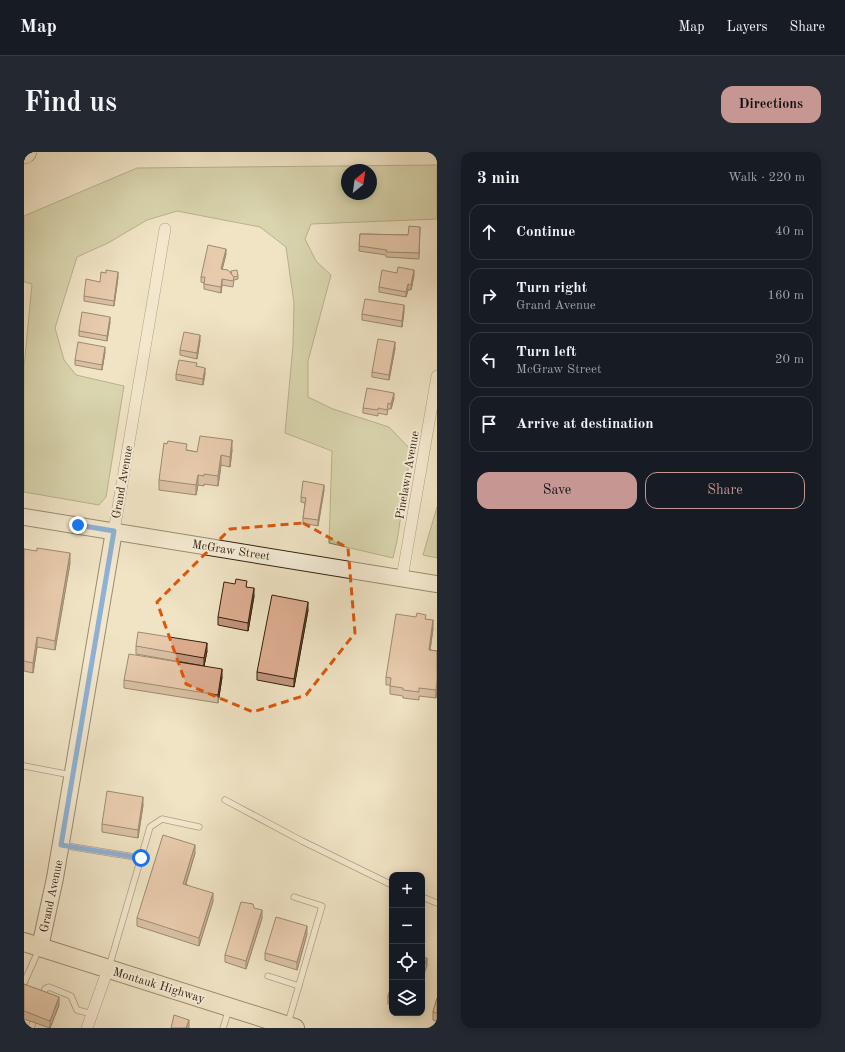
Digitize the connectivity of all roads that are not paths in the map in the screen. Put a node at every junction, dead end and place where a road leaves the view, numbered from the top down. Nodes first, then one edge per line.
1 (165, 229) dead end
2 (437, 376) edge
3 (24, 517) edge
4 (114, 531) junction
5 (402, 578) junction
6 (437, 584) edge
7 (24, 766) edge
8 (73, 775) junction
9 (225, 800) dead end
10 (199, 828) dead end
11 (61, 845) junction
12 (141, 858) junction
13 (389, 884) edge
14 (294, 897) dead end
15 (425, 898) edge
16 (437, 903) edge
17 (32, 944) edge
18 (108, 969) junction
19 (268, 976) dead end
20 (24, 983) edge
21 (299, 986) junction
22 (42, 998) edge
23 (229, 1007) junction
24 (92, 1014) junction
25 (33, 1022) edge
26 (291, 1027) edge
27 (31, 1028) edge
28 (87, 1028) edge
29 (223, 1028) edge

1 - 4 street, Grand Avenue
2 - 5 street, Pinelawn Avenue
3 - 4 main road, McGraw Street
4 - 5 main road, McGraw Street
4 - 8 main road, Grand Avenue
5 - 6 main road, McGraw Street
7 - 8 lane
8 - 11 main road, Grand Avenue
9 - 13 lane
10 - 12 lane
11 - 12 lane
11 - 17 main road, Grand Avenue
12 - 18 lane
14 - 21 lane
15 - 16 lane
17 - 18 main road, Montauk Highway
17 - 20 lane
18 - 23 main road, Montauk Highway
18 - 24 street
19 - 21 lane
21 - 26 lane
22 - 24 lane
23 - 26 main road, Montauk Highway
23 - 29 lane
24 - 28 street
25 - 27 lane

